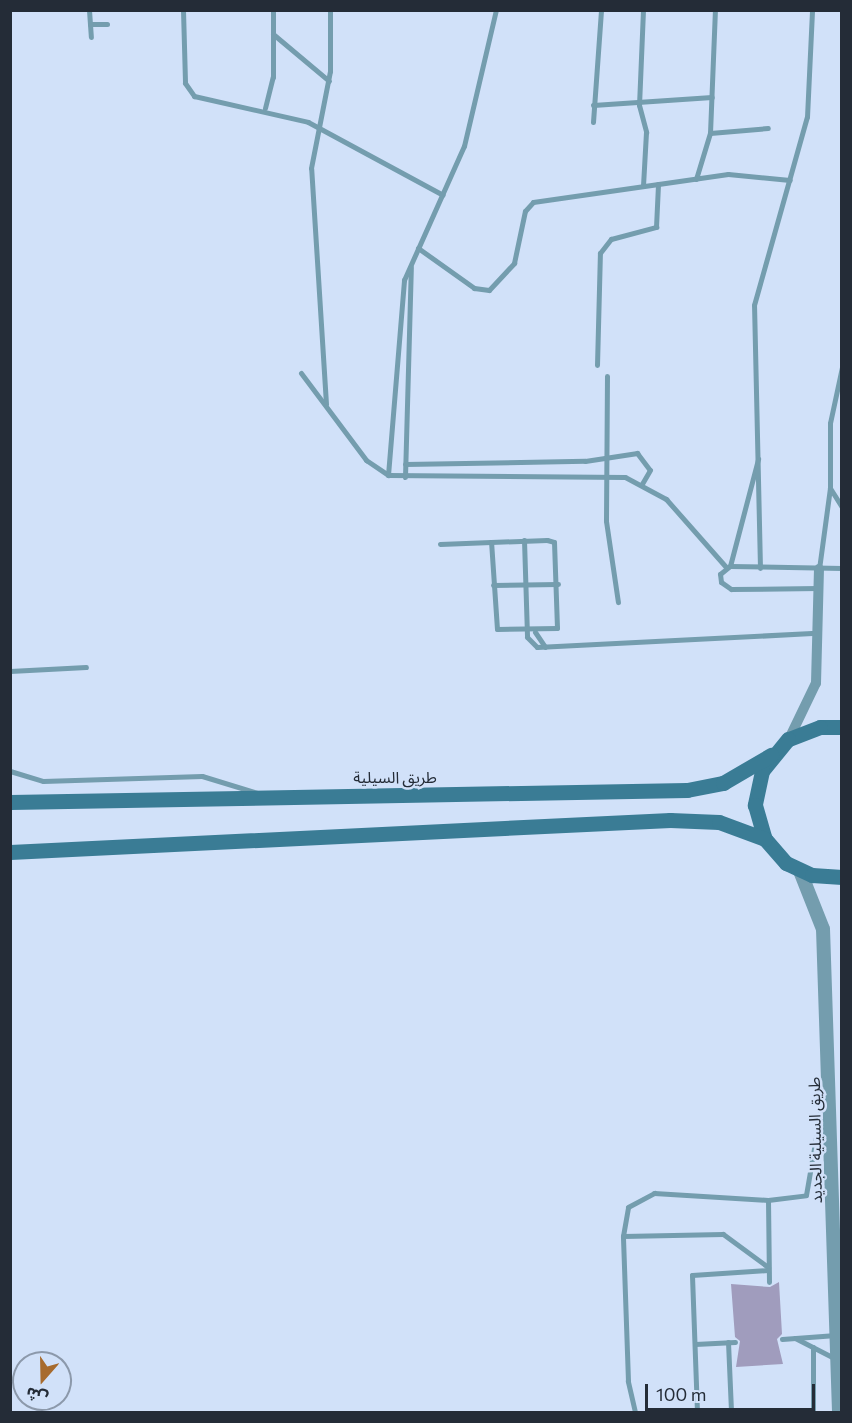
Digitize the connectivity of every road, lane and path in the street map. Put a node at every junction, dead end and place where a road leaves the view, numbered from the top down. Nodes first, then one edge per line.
1 (89, 10) edge
2 (183, 10) edge
3 (273, 10) edge
4 (330, 10) edge
5 (496, 10) edge
6 (601, 10) edge
7 (642, 10) edge
8 (715, 10) edge
9 (812, 10) edge
10 (90, 24) junction
11 (108, 24) dead end
12 (273, 34) junction
13 (91, 37) dead end
14 (329, 81) junction
15 (712, 97) junction
16 (639, 102) junction
17 (593, 105) junction
18 (265, 108) junction
19 (593, 122) dead end
20 (318, 127) junction
21 (768, 128) dead end
22 (710, 133) junction
23 (696, 179) junction
24 (790, 180) junction
25 (658, 184) junction
26 (643, 186) junction
27 (443, 195) junction
28 (418, 248) junction
29 (411, 262) junction
30 (597, 365) dead end
31 (842, 367) edge
32 (301, 373) dead end
33 (607, 376) dead end
34 (326, 404) junction
35 (759, 455) junction
36 (609, 458) junction
37 (405, 464) junction
38 (607, 474) junction
39 (388, 475) junction
40 (405, 477) junction
41 (642, 484) junction
42 (830, 488) junction
43 (842, 507) edge
44 (524, 540) junction
45 (491, 542) junction
46 (440, 544) dead end
47 (728, 566) junction
48 (760, 568) junction
49 (842, 568) edge
50 (819, 569) junction
51 (525, 584) junction
52 (558, 584) junction
53 (493, 585) junction
54 (818, 588) junction
55 (618, 602) dead end
56 (527, 632) junction
57 (535, 632) junction
58 (819, 633) junction
59 (546, 648) junction
60 (86, 668) dead end
61 (10, 671) edge
62 (842, 727) edge
63 (788, 739) junction
64 (771, 755) junction
65 (10, 771) edge
66 (265, 796) junction
67 (10, 802) edge
68 (765, 839) junction
69 (10, 852) edge
70 (800, 871) junction
71 (842, 877) edge
72 (830, 1073) junction
73 (768, 1200) junction
74 (623, 1236) junction
75 (768, 1268) junction
76 (769, 1282) dead end
77 (838, 1335) junction
78 (795, 1338) junction
79 (782, 1339) dead end
80 (694, 1344) junction
81 (813, 1347) junction
82 (838, 1360) junction
83 (635, 1413) edge
84 (697, 1413) edge
85 (731, 1413) edge
86 (813, 1413) edge
87 (839, 1413) edge

1 - 10 lane
2 - 18 lane
3 - 12 lane
4 - 14 lane
5 - 27 lane
6 - 17 lane
7 - 16 lane
8 - 15 lane
9 - 24 lane
10 - 11 lane
10 - 13 lane
12 - 14 lane
12 - 18 lane
14 - 20 lane
15 - 16 lane
15 - 22 lane
16 - 17 lane
16 - 26 lane
17 - 19 lane
18 - 20 lane
20 - 27 lane
20 - 34 lane
21 - 22 lane
22 - 23 lane
23 - 24 lane
23 - 25 lane
24 - 35 lane
25 - 26 lane
25 - 30 lane
26 - 28 lane
27 - 28 lane
28 - 29 lane
29 - 37 lane
29 - 39 lane
31 - 42 lane
32 - 34 lane
33 - 36 lane
34 - 39 lane
35 - 47 lane
35 - 48 lane
36 - 37 lane
36 - 38 lane
36 - 41 lane
37 - 40 lane
38 - 40 lane
38 - 41 lane
38 - 55 lane
39 - 40 lane
41 - 47 lane
42 - 43 lane
42 - 50 lane
44 - 45 lane
44 - 51 lane
44 - 52 lane
45 - 46 lane
45 - 53 lane
47 - 48 lane
47 - 54 lane
48 - 50 lane
49 - 50 lane
50 - 54 street
51 - 52 lane
51 - 53 lane
51 - 56 lane
52 - 57 lane
53 - 56 lane
54 - 58 street
56 - 57 lane
56 - 59 lane
57 - 59 lane
58 - 59 lane
58 - 63 street
60 - 61 lane
62 - 63 main road
63 - 64 main road, طريق السيلية
64 - 66 main road, طريق السيلية
64 - 68 main road
65 - 66 lane
66 - 67 main road, طريق السيلية
68 - 69 main road
68 - 70 main road
70 - 71 main road
70 - 72 street, طريق السيلية الجديد
72 - 73 lane
72 - 77 street, طريق السيلية الجديد
73 - 74 lane
73 - 75 lane
74 - 75 lane
74 - 83 lane
75 - 76 lane
75 - 80 lane
77 - 78 lane
77 - 82 street, طريق السيلية الجديد
78 - 79 lane
78 - 81 lane
80 - 84 lane
80 - 85 lane
81 - 82 lane
81 - 86 lane
82 - 87 street, طريق السيلية الجديد

